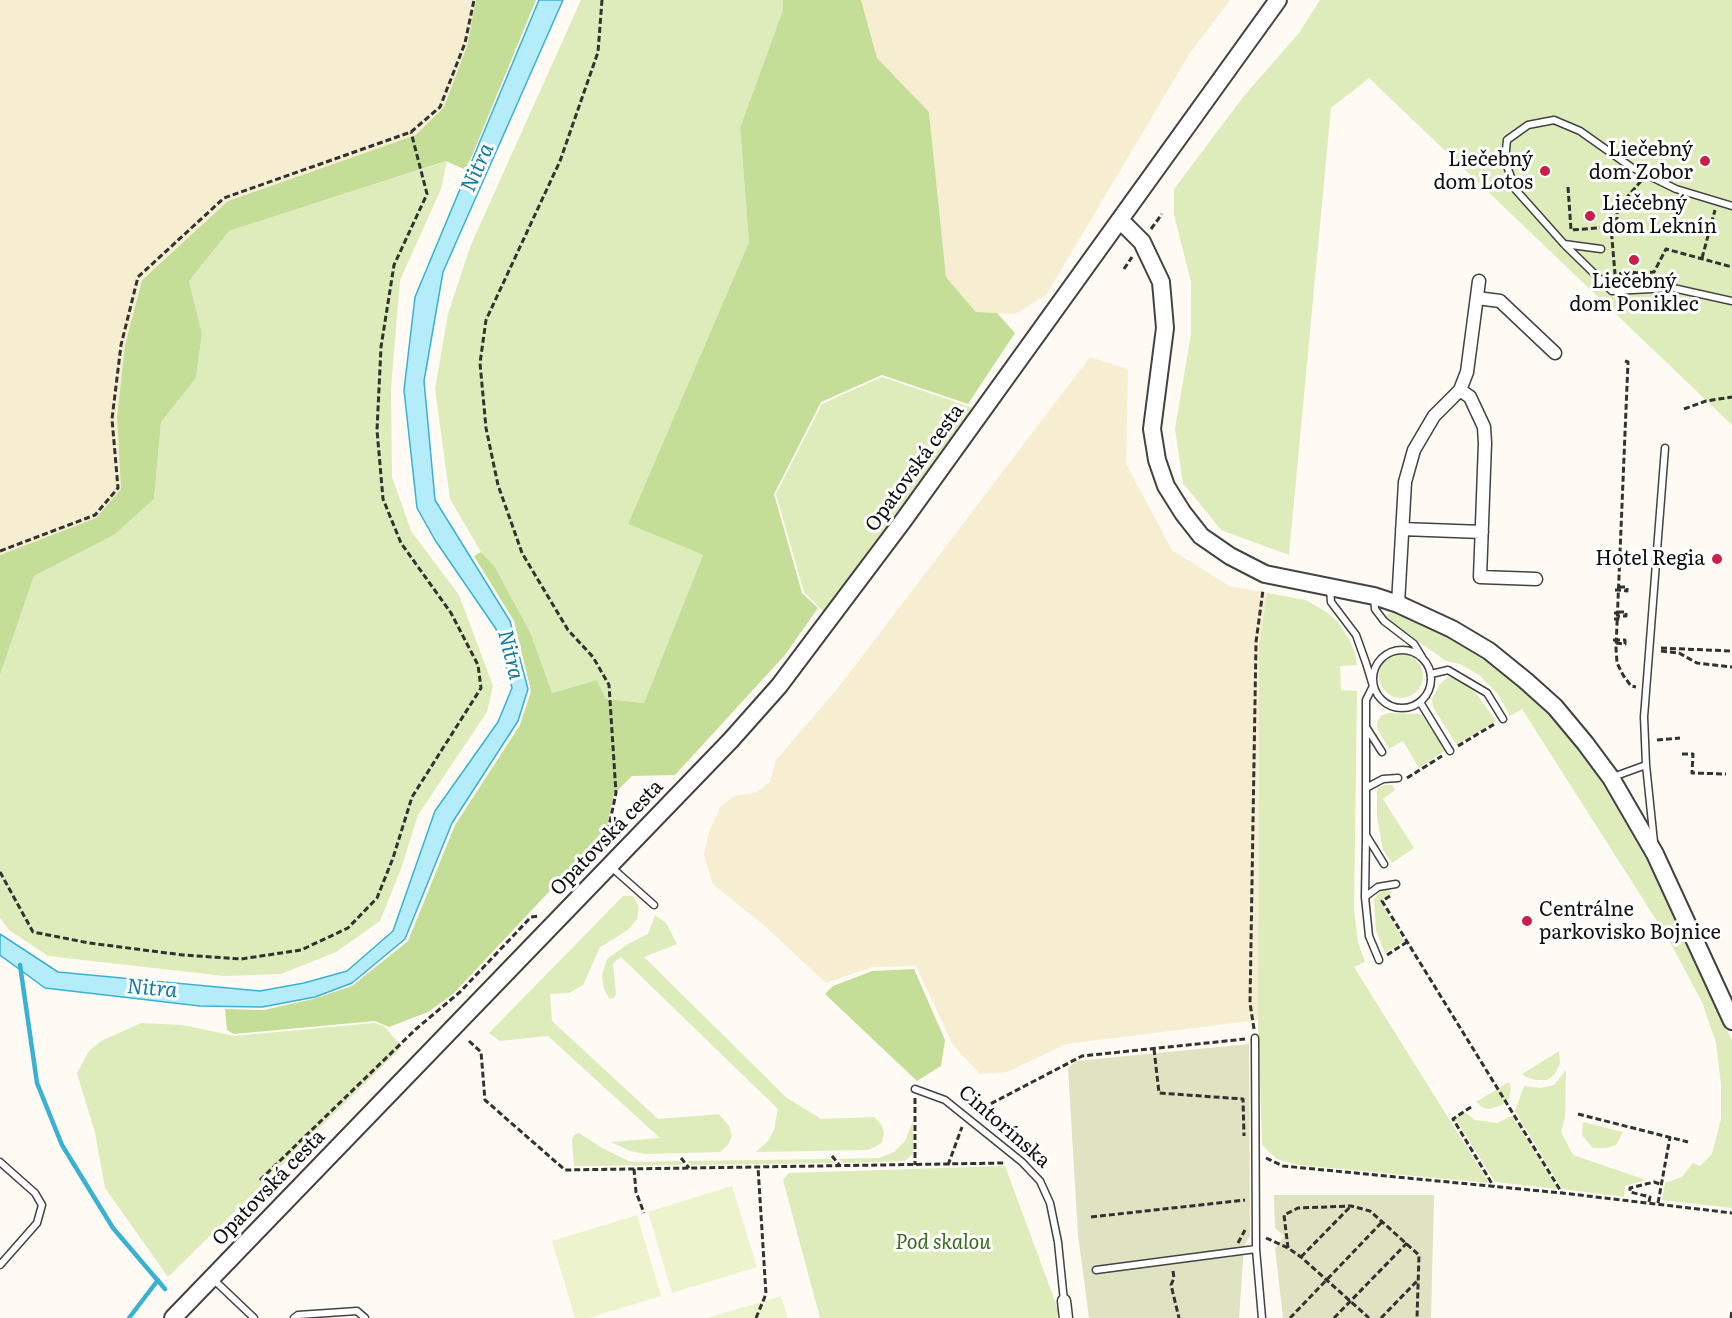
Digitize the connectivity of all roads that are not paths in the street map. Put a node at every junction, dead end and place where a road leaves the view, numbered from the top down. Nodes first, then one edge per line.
1 (1278, 0) edge
2 (1732, 206) edge
3 (1120, 220) junction
4 (1564, 244) junction
5 (1601, 249) dead end
6 (1479, 281) dead end
7 (1477, 298) junction
8 (1732, 301) edge
9 (1555, 353) dead end
10 (1460, 390) junction
11 (1665, 448) dead end
12 (1402, 529) junction
13 (1482, 532) junction
14 (1536, 579) dead end
15 (1329, 586) junction
16 (1374, 596) junction
17 (1398, 604) junction
18 (1422, 657) junction
19 (1431, 674) junction
20 (1373, 686) junction
21 (1419, 702) junction
22 (1503, 719) road end
23 (1366, 727) junction
24 (1450, 751) dead end
25 (1382, 752) dead end
26 (1646, 765) junction
27 (1611, 778) junction
28 (1399, 780) road end
29 (1366, 788) junction
30 (1366, 835) junction
31 (1655, 854) junction
32 (1384, 864) dead end
33 (609, 866) junction
34 (1396, 884) dead end
35 (1365, 897) junction
36 (654, 905) dead end
37 (1379, 960) dead end
38 (1732, 1021) edge
39 (1255, 1038) road end
40 (915, 1089) road end
41 (0, 1162) edge
42 (1256, 1249) junction
43 (0, 1265) edge
44 (1096, 1270) dead end
45 (212, 1277) junction
46 (1065, 1301) joint
47 (173, 1318) edge
48 (254, 1318) edge
49 (294, 1318) edge
50 (365, 1318) edge
51 (1066, 1318) edge
52 (1262, 1318) edge

1 - 3 street, Opatovská cesta
2 - 4 lane
3 - 15 street
3 - 33 street, Opatovská cesta
4 - 5 lane
4 - 8 lane
6 - 7 street
7 - 9 street
7 - 10 street
10 - 12 street
10 - 13 street
11 - 26 lane
12 - 13 street
12 - 17 street
13 - 14 street
15 - 16 street
15 - 20 lane
16 - 17 street
16 - 18 lane
17 - 27 street
18 - 19 lane
18 - 20 lane
19 - 21 lane
19 - 22 lane
20 - 21 lane
20 - 23 lane
21 - 24 lane
23 - 25 lane
23 - 29 lane
26 - 27 lane
26 - 31 lane
27 - 31 street
28 - 29 lane
29 - 30 lane
30 - 32 lane
30 - 35 lane
31 - 38 street
33 - 36 lane
33 - 45 street, Opatovská cesta
34 - 35 lane
35 - 37 lane
39 - 42 lane
40 - 46 lane, Cintorínska
41 - 43 lane
42 - 44 lane
42 - 52 lane
45 - 47 street, Opatovská cesta
45 - 48 lane
46 - 51 street, Cintorínska
49 - 50 lane

